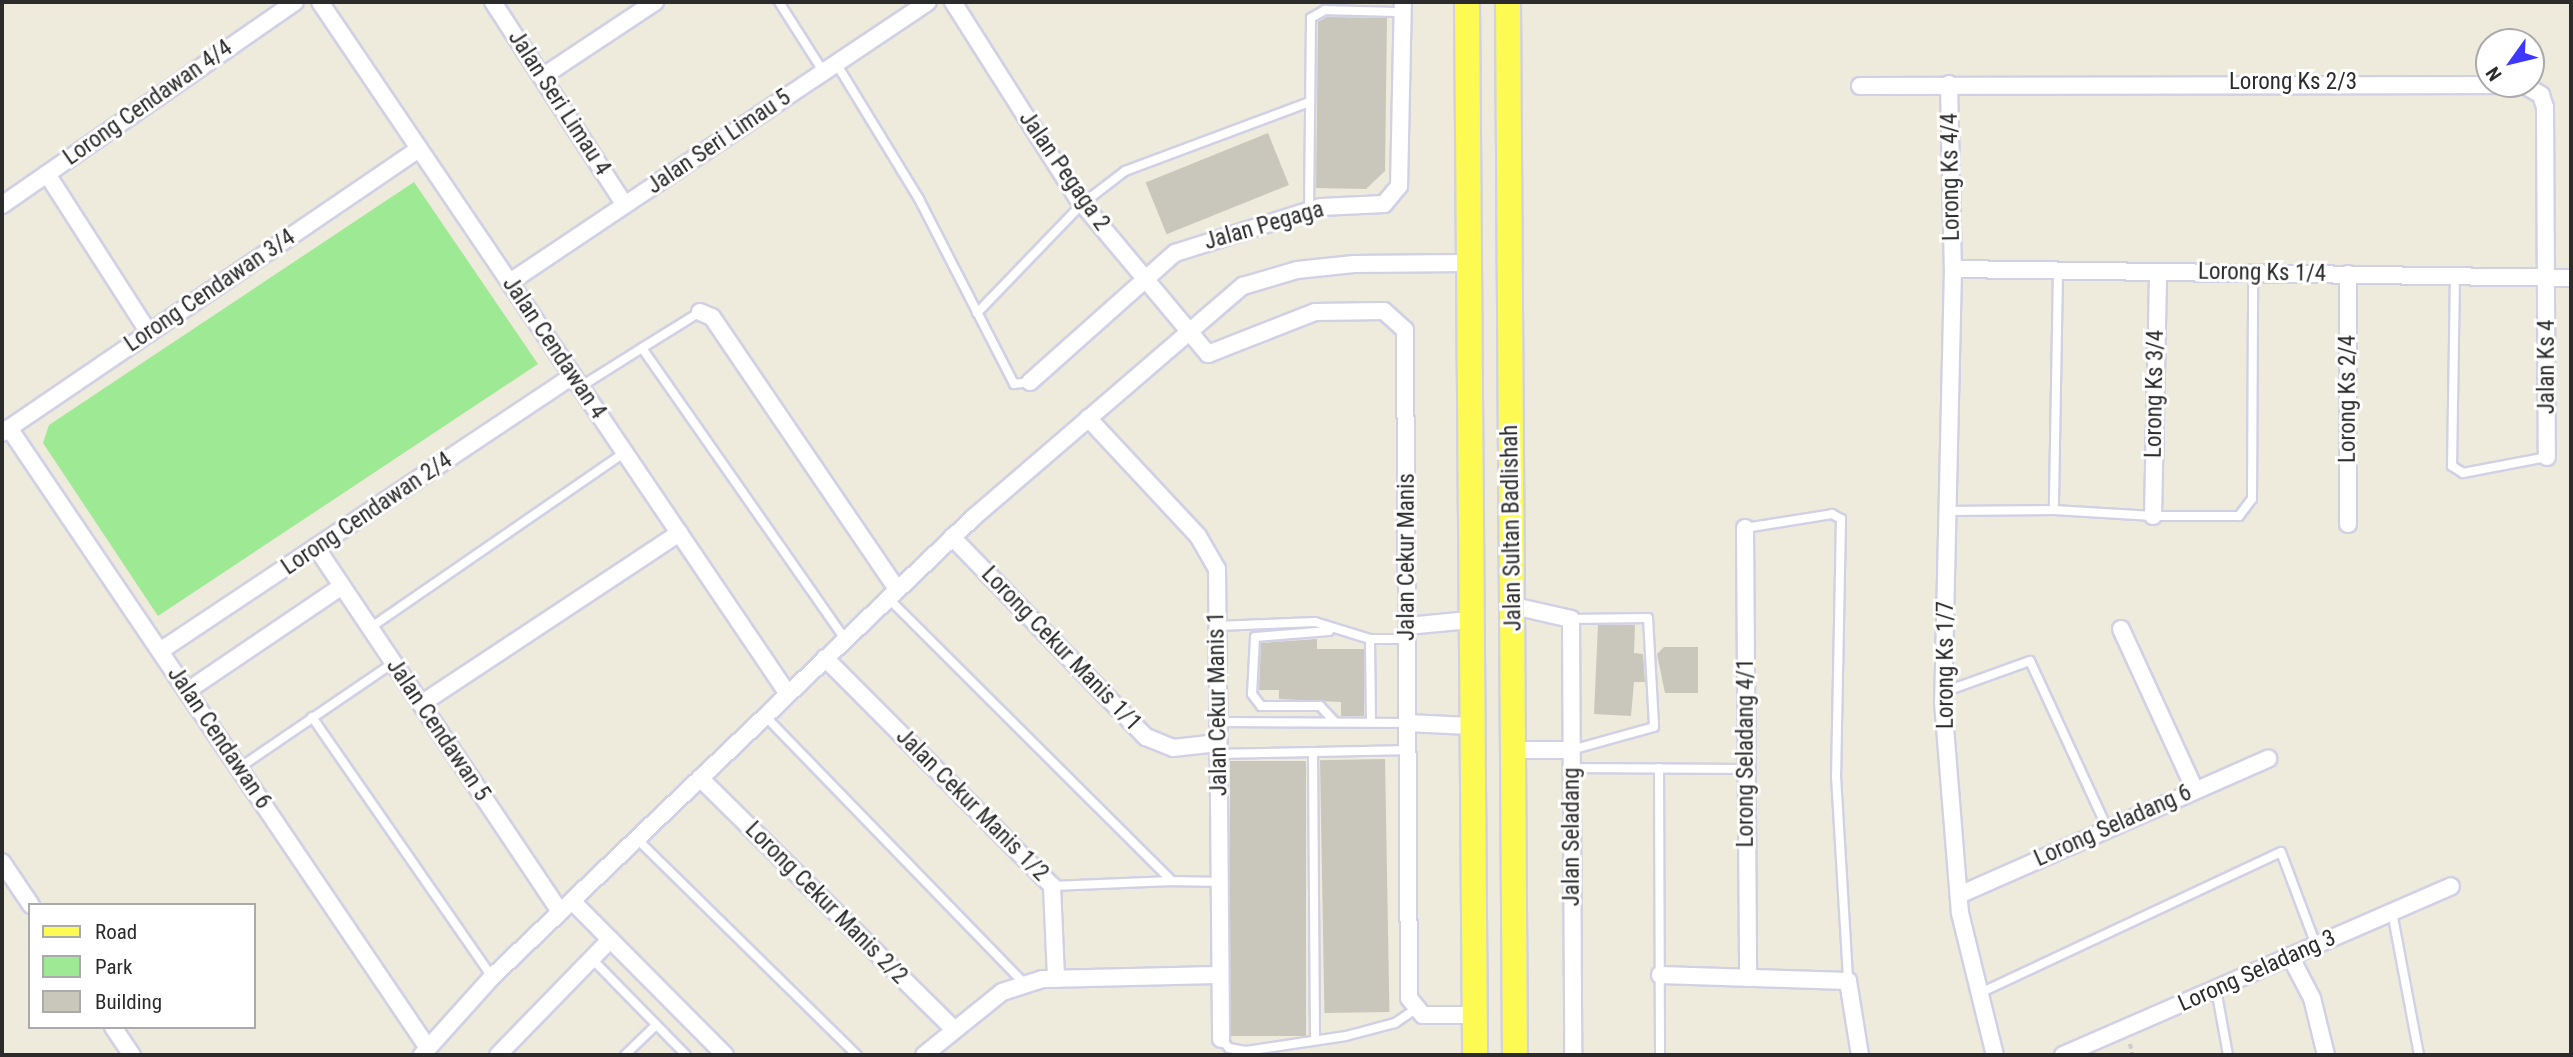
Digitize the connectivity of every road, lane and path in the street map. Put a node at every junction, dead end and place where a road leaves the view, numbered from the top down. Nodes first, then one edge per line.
1 (295, 2) edge
2 (320, 2) edge
3 (493, 2) edge
4 (655, 2) edge
5 (779, 2) edge
6 (928, 2) edge
7 (953, 2) edge
8 (1467, 2) edge
9 (1508, 2) edge
10 (1403, 7) edge
11 (830, 67) junction
12 (542, 77) junction
13 (1949, 84) junction
14 (1860, 86) dead end
15 (1310, 102) junction
16 (419, 149) junction
17 (47, 174) junction
18 (1082, 204) junction
19 (2, 205) edge
20 (625, 205) junction
21 (1309, 211) junction
22 (1466, 263) junction
23 (1953, 269) junction
24 (2058, 271) junction
25 (2158, 272) junction
26 (2253, 273) junction
27 (2347, 274) junction
28 (2455, 276) junction
29 (2546, 277) junction
30 (1145, 278) junction
31 (2571, 278) edge
32 (510, 282) junction
33 (701, 312) joint
34 (977, 313) junction
35 (1189, 328) junction
36 (149, 333) junction
37 (642, 348) junction
38 (1208, 354) joint
39 (577, 382) junction
40 (1030, 382) joint
41 (1088, 418) junction
42 (6, 430) edge
43 (625, 452) junction
44 (2547, 457) joint
45 (2054, 510) junction
46 (1948, 511) junction
47 (2153, 516) junction
48 (2348, 524) dead end
49 (1745, 528) joint
50 (679, 533) junction
51 (952, 537) junction
52 (316, 547) junction
53 (342, 586) junction
54 (893, 594) junction
55 (1514, 606) junction
56 (1571, 619) junction
57 (1470, 620) junction
58 (1217, 626) junction
59 (370, 628) junction
60 (2121, 629) dead end
61 (1328, 631) junction
62 (1407, 632) junction
63 (845, 639) junction
64 (1370, 639) junction
65 (160, 651) junction
66 (825, 658) junction
67 (393, 663) junction
68 (187, 691) junction
69 (1943, 692) junction
70 (788, 694) junction
71 (421, 704) junction
72 (765, 716) junction
73 (312, 717) junction
74 (1218, 722) junction
75 (1335, 722) junction
76 (1371, 722) junction
77 (1408, 723) junction
78 (1470, 726) junction
79 (1219, 748) junction
80 (1408, 750) junction
81 (1515, 750) junction
82 (1572, 750) junction
83 (1313, 752) junction
84 (2269, 759) dead end
85 (239, 768) junction
86 (1572, 768) junction
87 (1659, 768) junction
88 (1746, 769) junction
89 (700, 778) junction
90 (2195, 790) junction
91 (2106, 828) junction
92 (636, 839) junction
93 (2, 862) edge
94 (1172, 881) junction
95 (1220, 882) junction
96 (1052, 886) junction
97 (2451, 886) dead end
98 (1959, 895) junction
99 (30, 903) edge
100 (566, 907) junction
101 (2392, 912) junction
102 (610, 940) junction
103 (2316, 945) junction
104 (2290, 956) junction
105 (592, 959) junction
106 (1220, 975) junction
107 (1660, 975) junction
108 (492, 977) junction
109 (1748, 978) junction
110 (1056, 979) junction
111 (1848, 981) junction
112 (1026, 985) junction
113 (2216, 989) junction
114 (1980, 993) junction
115 (1412, 1004) junction
116 (1474, 1015) junction
117 (656, 1025) junction
118 (952, 1027) junction
119 (114, 1029) edge
120 (1221, 1039) joint
121 (1315, 1040) junction
122 (425, 1052) edge
123 (132, 1055) edge
124 (498, 1055) edge
125 (625, 1055) edge
126 (686, 1055) edge
127 (725, 1055) edge
128 (857, 1055) edge
129 (924, 1055) edge
130 (1475, 1055) edge
131 (1515, 1055) edge
132 (1573, 1055) edge
133 (1660, 1055) edge
134 (1860, 1055) edge
135 (1995, 1055) edge
136 (2063, 1055) edge
137 (2228, 1055) edge
138 (2326, 1055) edge
139 (2419, 1055) edge

1 - 17 street, Lorong Cendawan 4/4
2 - 16 street, Jalan Cendawan 4
3 - 12 street, Jalan Seri Limau 4
4 - 12 street
5 - 11 lane
6 - 11 street, Jalan Seri Limau 5
7 - 18 street, Jalan Pegaga 2
8 - 22 main road, Jalan Sultan Badlishah
9 - 55 main road, Jalan Sultan Badlishah
10 - 15 lane
10 - 21 street, Jalan Pegaga
11 - 20 street, Jalan Seri Limau 5
11 - 34 lane
12 - 20 street, Jalan Seri Limau 4
13 - 14 street, Lorong Ks 2/3
13 - 23 street, Lorong Ks 4/4
13 - 29 street, Lorong Ks 2/3
15 - 18 lane
15 - 21 lane
16 - 32 street, Jalan Cendawan 4
16 - 36 street, Lorong Cendawan 3/4
17 - 19 street, Lorong Cendawan 4/4
17 - 36 street
18 - 30 street, Jalan Pegaga 2
18 - 34 lane
20 - 32 street, Jalan Seri Limau 5
21 - 30 street, Jalan Pegaga
22 - 35 street
22 - 57 main road, Jalan Sultan Badlishah
23 - 24 street, Lorong Ks 1/4
23 - 46 street, Lorong Ks 1/7
24 - 25 street, Lorong Ks 1/4
24 - 45 lane
25 - 26 street, Lorong Ks 1/4
25 - 47 street, Lorong Ks 3/4
26 - 27 street, Lorong Ks 1/4
26 - 47 lane
27 - 28 street, Lorong Ks 1/4
27 - 48 street, Lorong Ks 2/4
28 - 29 street, Lorong Ks 1/4
28 - 44 lane
29 - 31 street, Lorong Ks 1/4
29 - 44 street, Jalan Ks 4
30 - 35 street, Jalan Pegaga 2
30 - 40 street, Jalan Pegaga
32 - 39 street, Jalan Cendawan 4
33 - 37 lane
33 - 54 street
34 - 40 lane
35 - 38 street, Jalan Pegaga 2
35 - 41 street
36 - 42 street, Lorong Cendawan 3/4
37 - 39 lane
37 - 63 lane
38 - 62 street, Jalan Cekur Manis
39 - 43 street, Jalan Cendawan 4
39 - 52 street, Lorong Cendawan 2/4
41 - 51 street
41 - 58 street, Jalan Cekur Manis 1
42 - 65 street, Jalan Cendawan 6
43 - 50 street, Jalan Cendawan 4
43 - 59 lane
45 - 46 lane
45 - 47 lane
46 - 69 street, Lorong Ks 1/7
49 - 88 street, Lorong Seladang 4/1
49 - 111 lane
50 - 70 street, Jalan Cendawan 4
50 - 71 street
51 - 54 street
51 - 79 street, Lorong Cekur Manis 1/1
52 - 53 street, Jalan Cendawan 5
52 - 65 street, Lorong Cendawan 2/4
53 - 59 street, Jalan Cendawan 5
53 - 68 street
54 - 63 street
54 - 94 lane
55 - 56 street
55 - 81 main road, Jalan Sultan Badlishah
56 - 82 street, Jalan Seladang
56 - 82 lane
57 - 62 street
57 - 78 main road, Jalan Sultan Badlishah
58 - 61 lane
58 - 74 street, Jalan Cekur Manis 1
59 - 67 street, Jalan Cendawan 5
60 - 90 street
61 - 64 lane
61 - 75 lane
62 - 64 lane
62 - 77 street, Jalan Cekur Manis
63 - 66 street
64 - 76 lane
65 - 68 street, Jalan Cendawan 6
66 - 70 street
66 - 96 street, Jalan Cekur Manis 1/2
67 - 71 street, Jalan Cendawan 5
67 - 73 lane
68 - 85 street, Jalan Cendawan 6
69 - 91 lane
69 - 98 street, Lorong Ks 1/7
70 - 72 street
71 - 100 street, Jalan Cendawan 5
72 - 89 street
72 - 112 lane
73 - 85 lane
73 - 108 lane
74 - 75 lane
74 - 79 street, Jalan Cekur Manis 1
75 - 76 lane
76 - 77 lane
77 - 78 street
77 - 80 street, Jalan Cekur Manis
78 - 116 main road, Jalan Sultan Badlishah
79 - 83 lane
79 - 95 street, Jalan Cekur Manis 1
80 - 83 lane
80 - 115 street, Jalan Cekur Manis
81 - 82 street
81 - 131 main road, Jalan Sultan Badlishah
82 - 86 street, Jalan Seladang
83 - 121 lane
84 - 90 street, Lorong Seladang 6
85 - 122 street, Jalan Cendawan 6
86 - 87 lane
86 - 132 street, Jalan Seladang
87 - 88 lane
87 - 107 lane
88 - 109 street, Lorong Seladang 4/1
89 - 92 street
89 - 118 street, Lorong Cekur Manis 2/2
90 - 91 street, Lorong Seladang 6
91 - 98 street, Lorong Seladang 6
92 - 100 street
92 - 128 lane
93 - 99 street
94 - 95 lane
94 - 96 lane
95 - 106 street, Jalan Cekur Manis 1
96 - 110 street, Jalan Cekur Manis 1/2
97 - 101 street, Lorong Seladang 3
98 - 114 street, Lorong Ks 1/7
100 - 102 street, Jalan Cendawan 5
100 - 108 street
101 - 103 street, Lorong Seladang 3
101 - 139 lane
102 - 105 street
102 - 127 street, Jalan Cendawan 5
103 - 104 street, Lorong Seladang 3
103 - 114 lane
104 - 113 street, Lorong Seladang 3
104 - 138 street
105 - 117 lane
105 - 124 street
106 - 110 street
106 - 120 street, Jalan Cekur Manis 1
107 - 109 street
107 - 133 lane
108 - 122 street
109 - 111 street
110 - 112 street
111 - 134 street
112 - 118 street
113 - 136 street, Lorong Seladang 3
113 - 137 lane
114 - 135 street, Lorong Ks 1/7
115 - 116 street
115 - 121 lane
116 - 130 main road, Jalan Sultan Badlishah
117 - 125 lane
117 - 126 lane
118 - 129 street
119 - 123 street
120 - 121 lane

